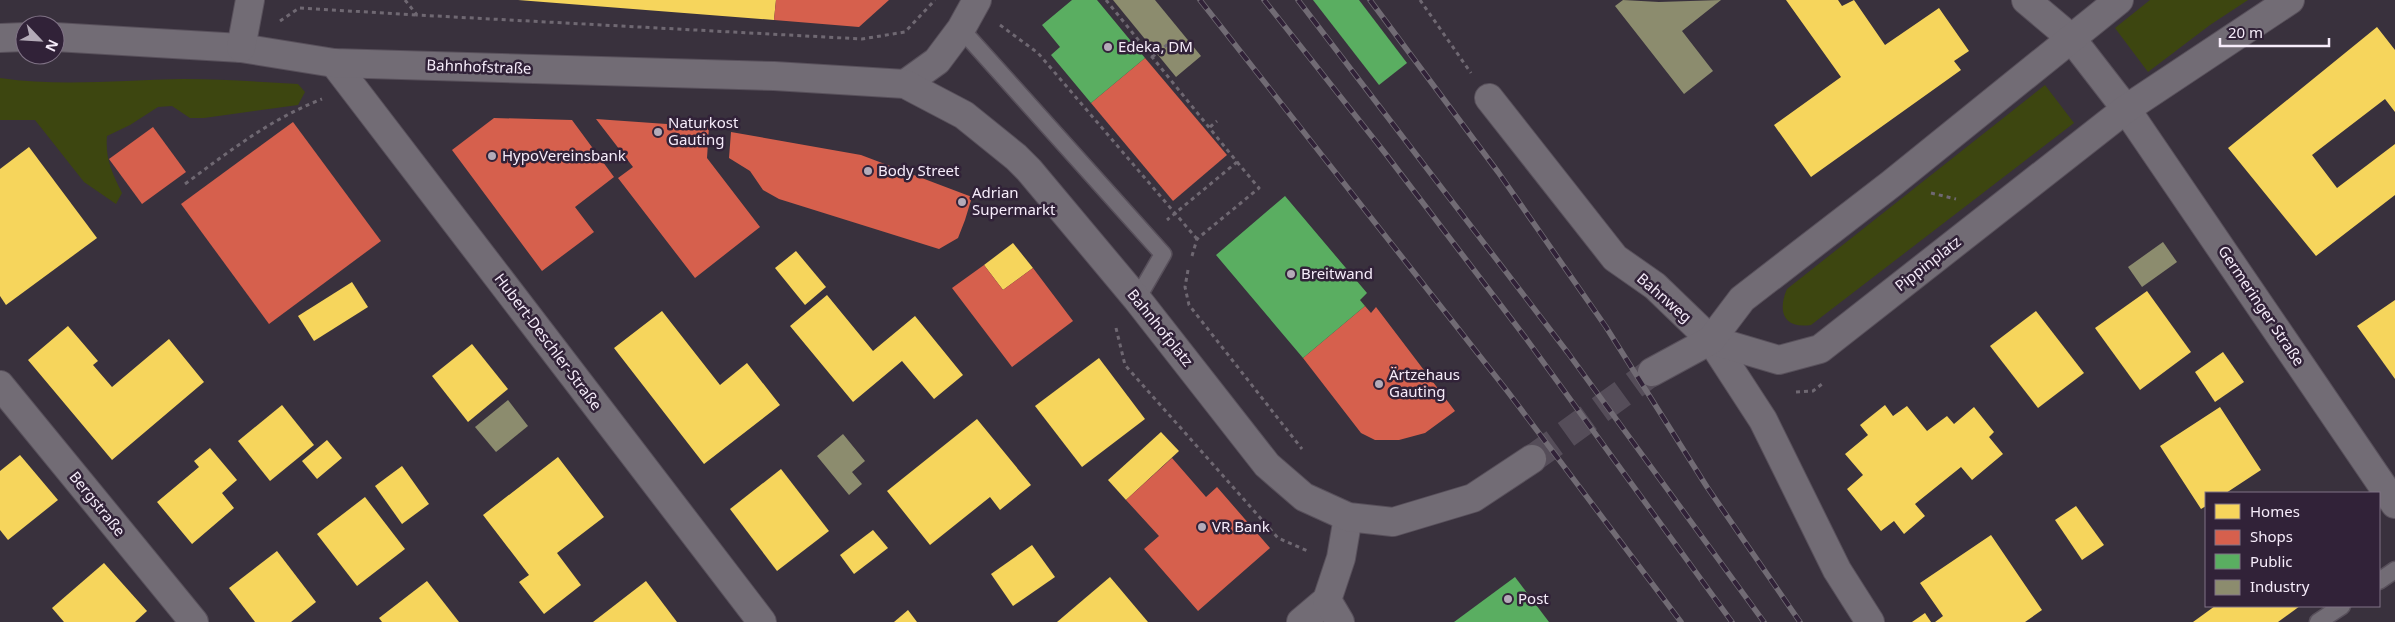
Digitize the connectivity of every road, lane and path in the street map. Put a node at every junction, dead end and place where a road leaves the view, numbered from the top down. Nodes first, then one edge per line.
1 (250, 0) edge
2 (405, 0) edge
3 (935, 0) edge
4 (1106, 0) edge
5 (1420, 0) edge
6 (2026, 0) edge
7 (2120, 0) edge
8 (2290, 0) edge
9 (931, 5) junction
10 (969, 13) edge
11 (418, 15) junction
12 (0, 38) edge
13 (15, 38) edge
14 (65, 38) edge
15 (2070, 38) junction
16 (1168, 44) dead end
17 (241, 48) junction
18 (1152, 57) junction
19 (334, 63) junction
20 (904, 84) junction
21 (353, 87) junction
22 (1489, 98) joint
23 (2126, 109) junction
24 (1217, 121) dead end
25 (1210, 128) junction
26 (1237, 162) junction
27 (185, 184) dead end
28 (1891, 184) junction
29 (1997, 209) junction
30 (1176, 213) junction
31 (1147, 236) junction
32 (1197, 239) junction
33 (1191, 258) dead end
34 (1188, 267) dead end
35 (1137, 299) junction
36 (1711, 340) junction
37 (1652, 372) tunnel mouth
38 (0, 385) edge
39 (1306, 454) dead end
40 (1532, 460) tunnel mouth
41 (2395, 504) edge
42 (1348, 517) junction
43 (1341, 558) junction
44 (2395, 570) edge
45 (2380, 580) edge
46 (2340, 607) edge
47 (1334, 611) edge
48 (194, 622) edge
49 (762, 622) edge
50 (1301, 622) edge
51 (1870, 622) edge
52 (2318, 622) edge

1 - 17 street
2 - 11 path
3 - 9 path
4 - 18 path
5 - 22 path
6 - 15 street
7 - 15 street
8 - 23 street, Pippinplatz
9 - 10 path
9 - 11 path
10 - 20 street
10 - 30 path
10 - 31 lane
11 - 17 path
12 - 13 street
14 - 17 street, Bahnhofstraße
15 - 23 street
15 - 28 street
16 - 18 path
17 - 19 street, Bahnhofstraße
18 - 25 path
19 - 20 street, Bahnhofstraße
19 - 21 street, Hubert-Deschler-Straße
20 - 35 street, Bahnhofplatz
21 - 27 path
21 - 49 street, Hubert-Deschler-Straße
22 - 36 street, Bahnweg
23 - 29 street, Pippinplatz
23 - 41 street, Germeringer Straße
24 - 25 path
25 - 26 path
26 - 30 path
26 - 32 path
28 - 29 path
28 - 36 street
29 - 36 street, Pippinplatz
30 - 31 path
30 - 32 path
31 - 35 lane
32 - 33 path
34 - 39 path
35 - 42 street, Bahnhofplatz
35 - 43 path
36 - 37 street
36 - 51 street, Bahnweg
38 - 48 street, Bergstraße
40 - 42 street, Bahnhofplatz
42 - 43 street
43 - 47 street
44 - 45 lane
46 - 52 lane
47 - 50 street

